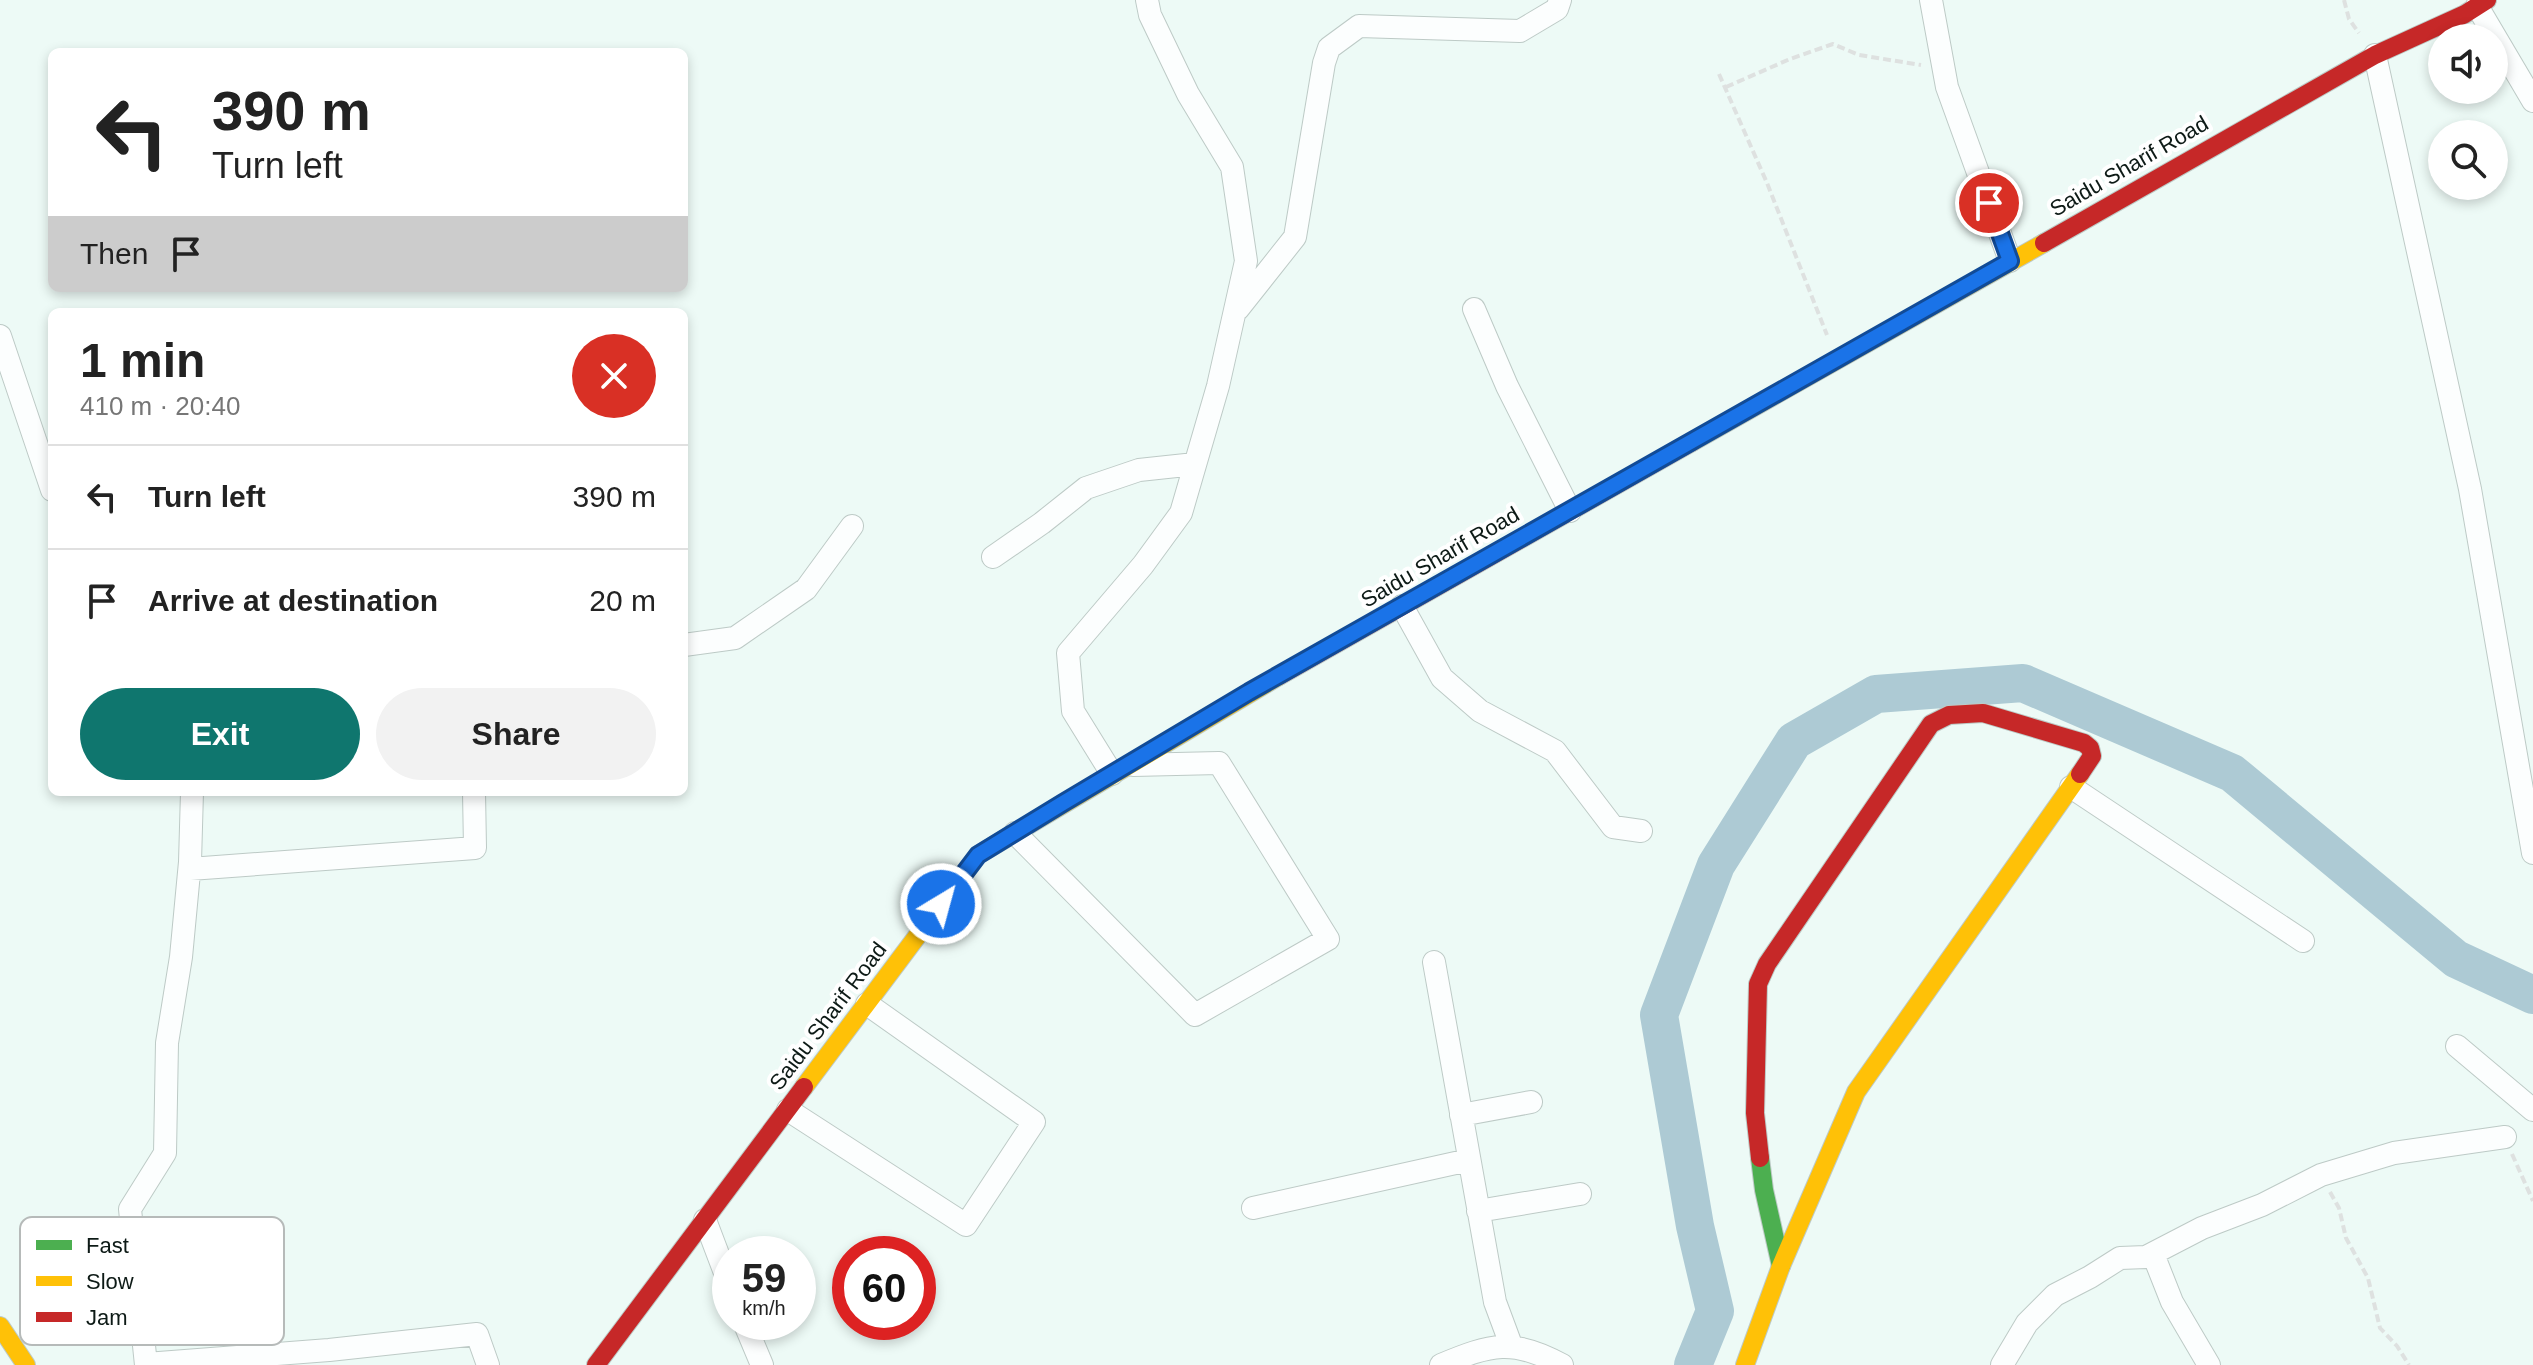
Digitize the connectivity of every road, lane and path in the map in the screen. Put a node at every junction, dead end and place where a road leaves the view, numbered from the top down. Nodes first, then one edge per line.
1 (1147, 0) edge
2 (1560, 0) edge
3 (1931, 0) edge
4 (2344, 0) edge
5 (2482, 3) edge
6 (2375, 55) junction
7 (1944, 68) junction
8 (1719, 74) dead end
9 (1725, 88) junction
10 (2533, 101) edge
11 (2010, 261) junction
12 (1474, 309) dead end
13 (1235, 313) junction
14 (0, 336) edge
15 (1836, 360) junction
16 (1195, 464) junction
17 (48, 478) edge
18 (1570, 511) junction
19 (852, 526) dead end
20 (993, 557) dead end
21 (1402, 606) junction
22 (688, 644) edge
23 (1120, 770) junction
24 (2071, 787) junction
25 (192, 796) edge
26 (474, 796) edge
27 (1641, 831) dead end
28 (1015, 833) junction
29 (2533, 853) edge
30 (190, 869) junction
31 (2303, 941) dead end
32 (1434, 962) dead end
33 (867, 1004) junction
34 (2457, 1046) dead end
35 (1531, 1102) dead end
36 (788, 1110) junction
37 (2533, 1110) edge
38 (1461, 1115) junction
39 (2505, 1137) joint
40 (1469, 1160) junction
41 (2321, 1175) junction
42 (1580, 1194) dead end
43 (2533, 1201) edge
44 (1253, 1208) dead end
45 (1478, 1211) junction
46 (131, 1217) edge
47 (705, 1220) junction
48 (712, 1238) edge
49 (2153, 1254) junction
50 (1781, 1266) junction
51 (0, 1326) edge
52 (752, 1340) edge
53 (1511, 1345) junction
54 (330, 1357) edge
55 (146, 1364) edge
56 (26, 1365) edge
57 (488, 1365) edge
58 (596, 1365) edge
59 (762, 1365) edge
60 (1441, 1365) edge
61 (1562, 1365) edge
62 (1745, 1365) edge
63 (2002, 1365) edge
64 (2209, 1365) edge
65 (2409, 1365) edge

1 - 13 street
2 - 13 street
3 - 7 street
4 - 6 path
5 - 6 main road, Saidu Sharif Road
5 - 10 street
6 - 11 main road, Saidu Sharif Road
6 - 29 street
7 - 9 path
7 - 11 street
8 - 9 path
9 - 15 path
11 - 15 main road, Saidu Sharif Road
12 - 18 street
13 - 16 street
14 - 17 street
15 - 18 main road, Saidu Sharif Road
16 - 20 street
16 - 23 street
18 - 21 main road, Saidu Sharif Road
19 - 22 street
21 - 23 main road, Saidu Sharif Road
21 - 27 street
23 - 28 main road, Saidu Sharif Road
23 - 28 street
24 - 31 street
24 - 50 main road
24 - 50 main road
25 - 30 street
26 - 30 street
28 - 33 main road, Saidu Sharif Road
30 - 46 street
32 - 38 street
33 - 36 main road, Saidu Sharif Road
33 - 36 street
34 - 37 street
35 - 38 street
36 - 47 main road, Saidu Sharif Road
38 - 40 street
39 - 41 street
39 - 43 path
40 - 44 street
40 - 45 street
41 - 49 street
41 - 65 path
42 - 45 street
45 - 53 street
47 - 48 street
47 - 58 main road, Saidu Sharif Road
49 - 63 street
49 - 64 street
50 - 62 main road
51 - 56 main road
52 - 59 street
53 - 60 street
53 - 61 street
54 - 55 street
54 - 57 street

